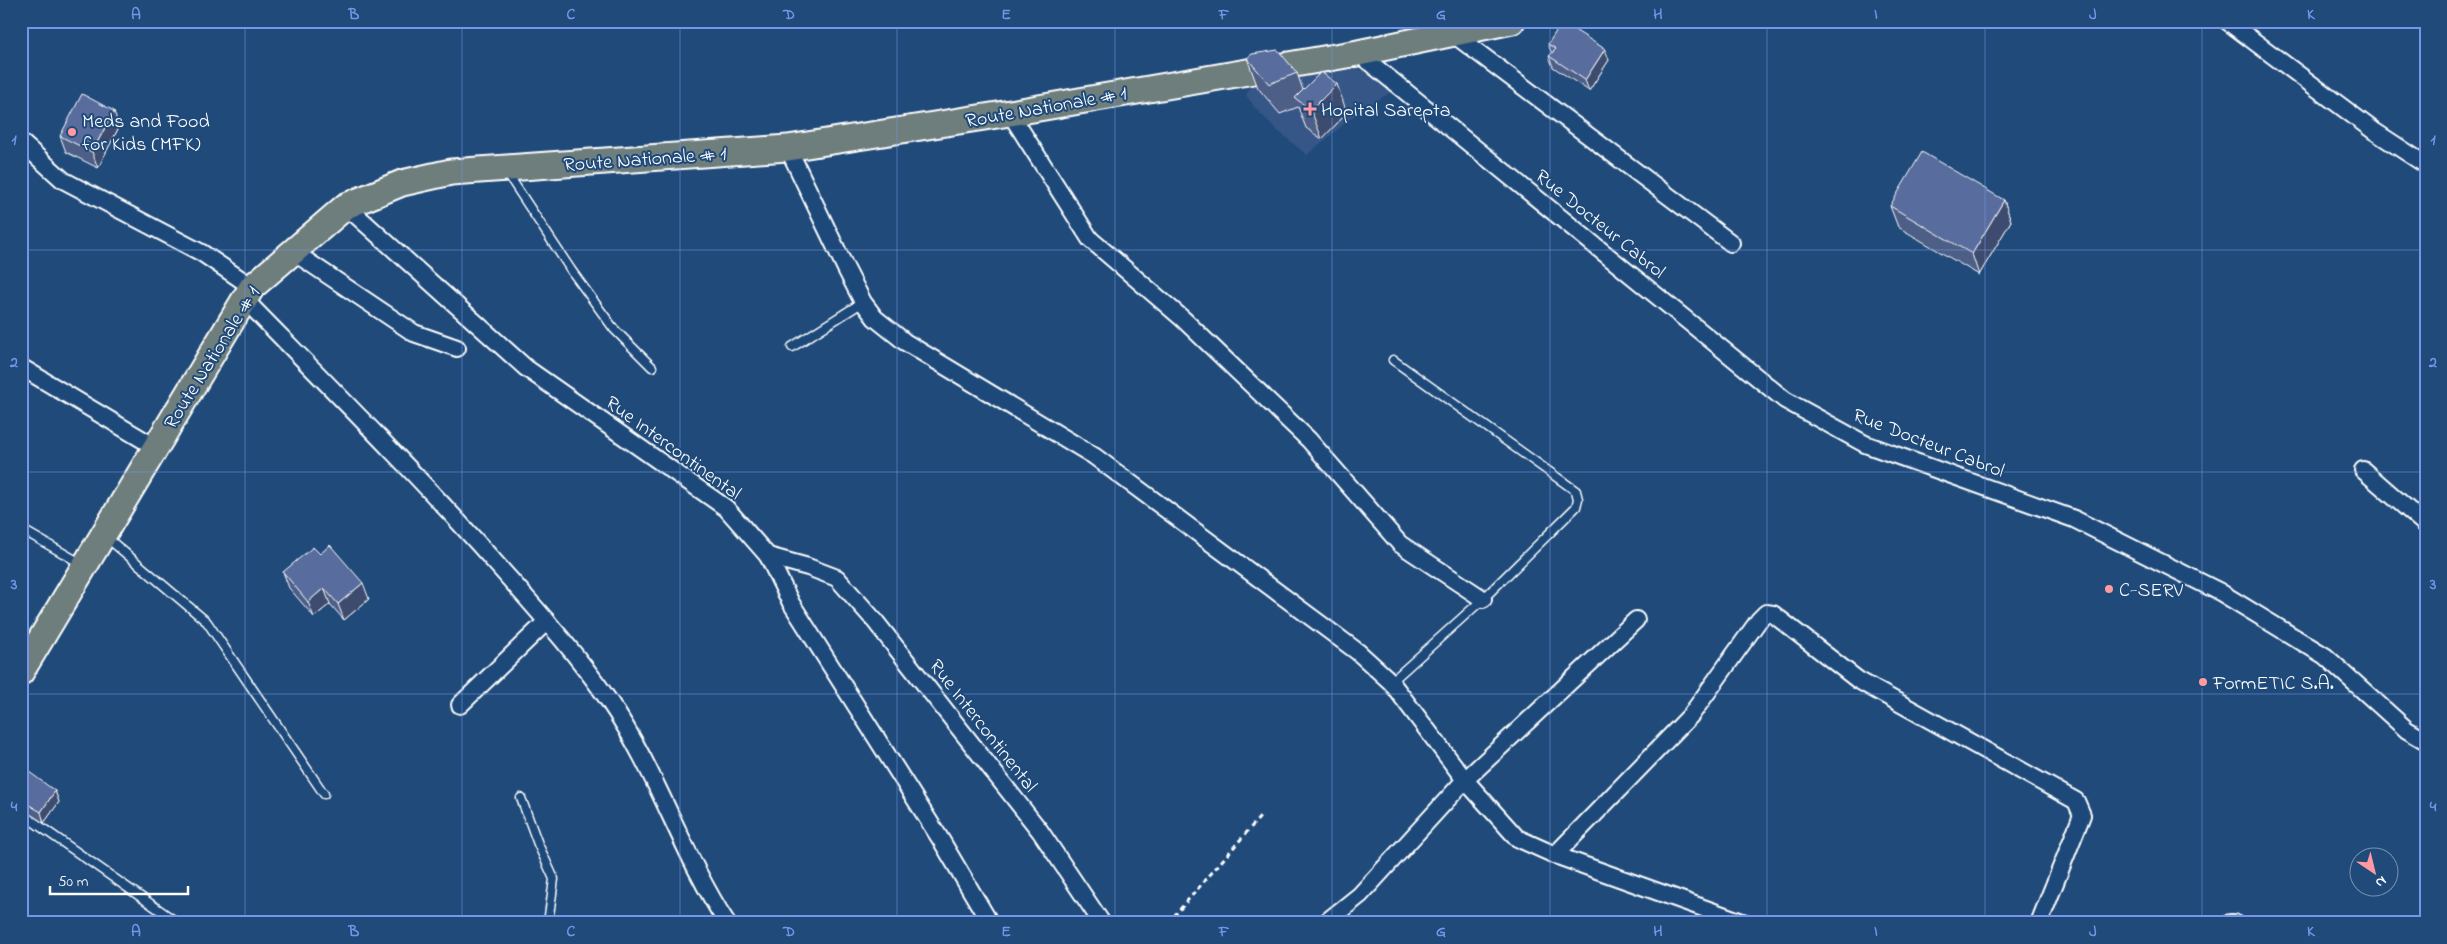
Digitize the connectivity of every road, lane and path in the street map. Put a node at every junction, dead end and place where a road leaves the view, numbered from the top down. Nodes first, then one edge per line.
1 (1512, 21) edge
2 (2227, 21) edge
3 (1452, 33) junction
4 (1358, 53) junction
5 (1010, 113) junction
6 (21, 142) edge
7 (788, 148) junction
8 (2426, 165) edge
9 (503, 168) junction
10 (346, 206) junction
11 (1731, 243) dead end
12 (292, 251) junction
13 (248, 293) junction
14 (863, 302) junction
15 (792, 347) dead end
16 (457, 348) dead end
17 (1393, 360) dead end
18 (652, 367) dead end
19 (21, 368) edge
20 (154, 448) junction
21 (2363, 470) dead end
22 (2426, 525) edge
23 (21, 529) edge
24 (103, 535) junction
25 (768, 556) junction
26 (86, 566) junction
27 (1484, 599) junction
28 (1636, 620) dead end
29 (547, 621) junction
30 (21, 672) edge
31 (1391, 682) junction
32 (460, 705) dead end
33 (2426, 741) edge
34 (1465, 780) junction
35 (324, 794) dead end
36 (521, 798) dead end
37 (21, 814) edge
38 (1260, 817) dead end
39 (1555, 855) junction
40 (178, 923) edge
41 (548, 923) edge
42 (727, 923) edge
43 (990, 923) edge
44 (1102, 923) edge
45 (1168, 923) edge
46 (1326, 923) edge
47 (1744, 923) edge
48 (2039, 923) edge
49 (2230, 923) edge
50 (2234, 923) edge

1 - 3 main road, Route Nationale # 1
2 - 8 street
3 - 4 main road, Route Nationale # 1
3 - 11 street
4 - 5 main road, Route Nationale # 1
4 - 33 street, Rue Docteur Cabrol
5 - 7 main road, Route Nationale # 1
5 - 27 street
6 - 13 street
7 - 9 main road, Route Nationale # 1
7 - 14 street
9 - 10 main road, Route Nationale # 1
9 - 18 lane
10 - 12 main road, Route Nationale # 1
10 - 25 street, Rue Intercontinental
12 - 13 main road, Route Nationale # 1
12 - 16 street
13 - 20 main road, Route Nationale # 1
13 - 29 street
14 - 15 lane
14 - 31 street
17 - 27 lane
19 - 20 street
20 - 24 main road, Route Nationale # 1
21 - 22 street
23 - 26 lane
24 - 26 main road, Route Nationale # 1
24 - 35 lane
25 - 43 street
25 - 44 street, Rue Intercontinental
26 - 30 main road, Route Nationale # 1
27 - 31 lane
28 - 34 street
29 - 32 street
29 - 42 street
31 - 34 street
34 - 39 street
34 - 46 street
36 - 41 lane
37 - 40 lane
38 - 45 path
39 - 47 street
39 - 48 street
49 - 50 street

